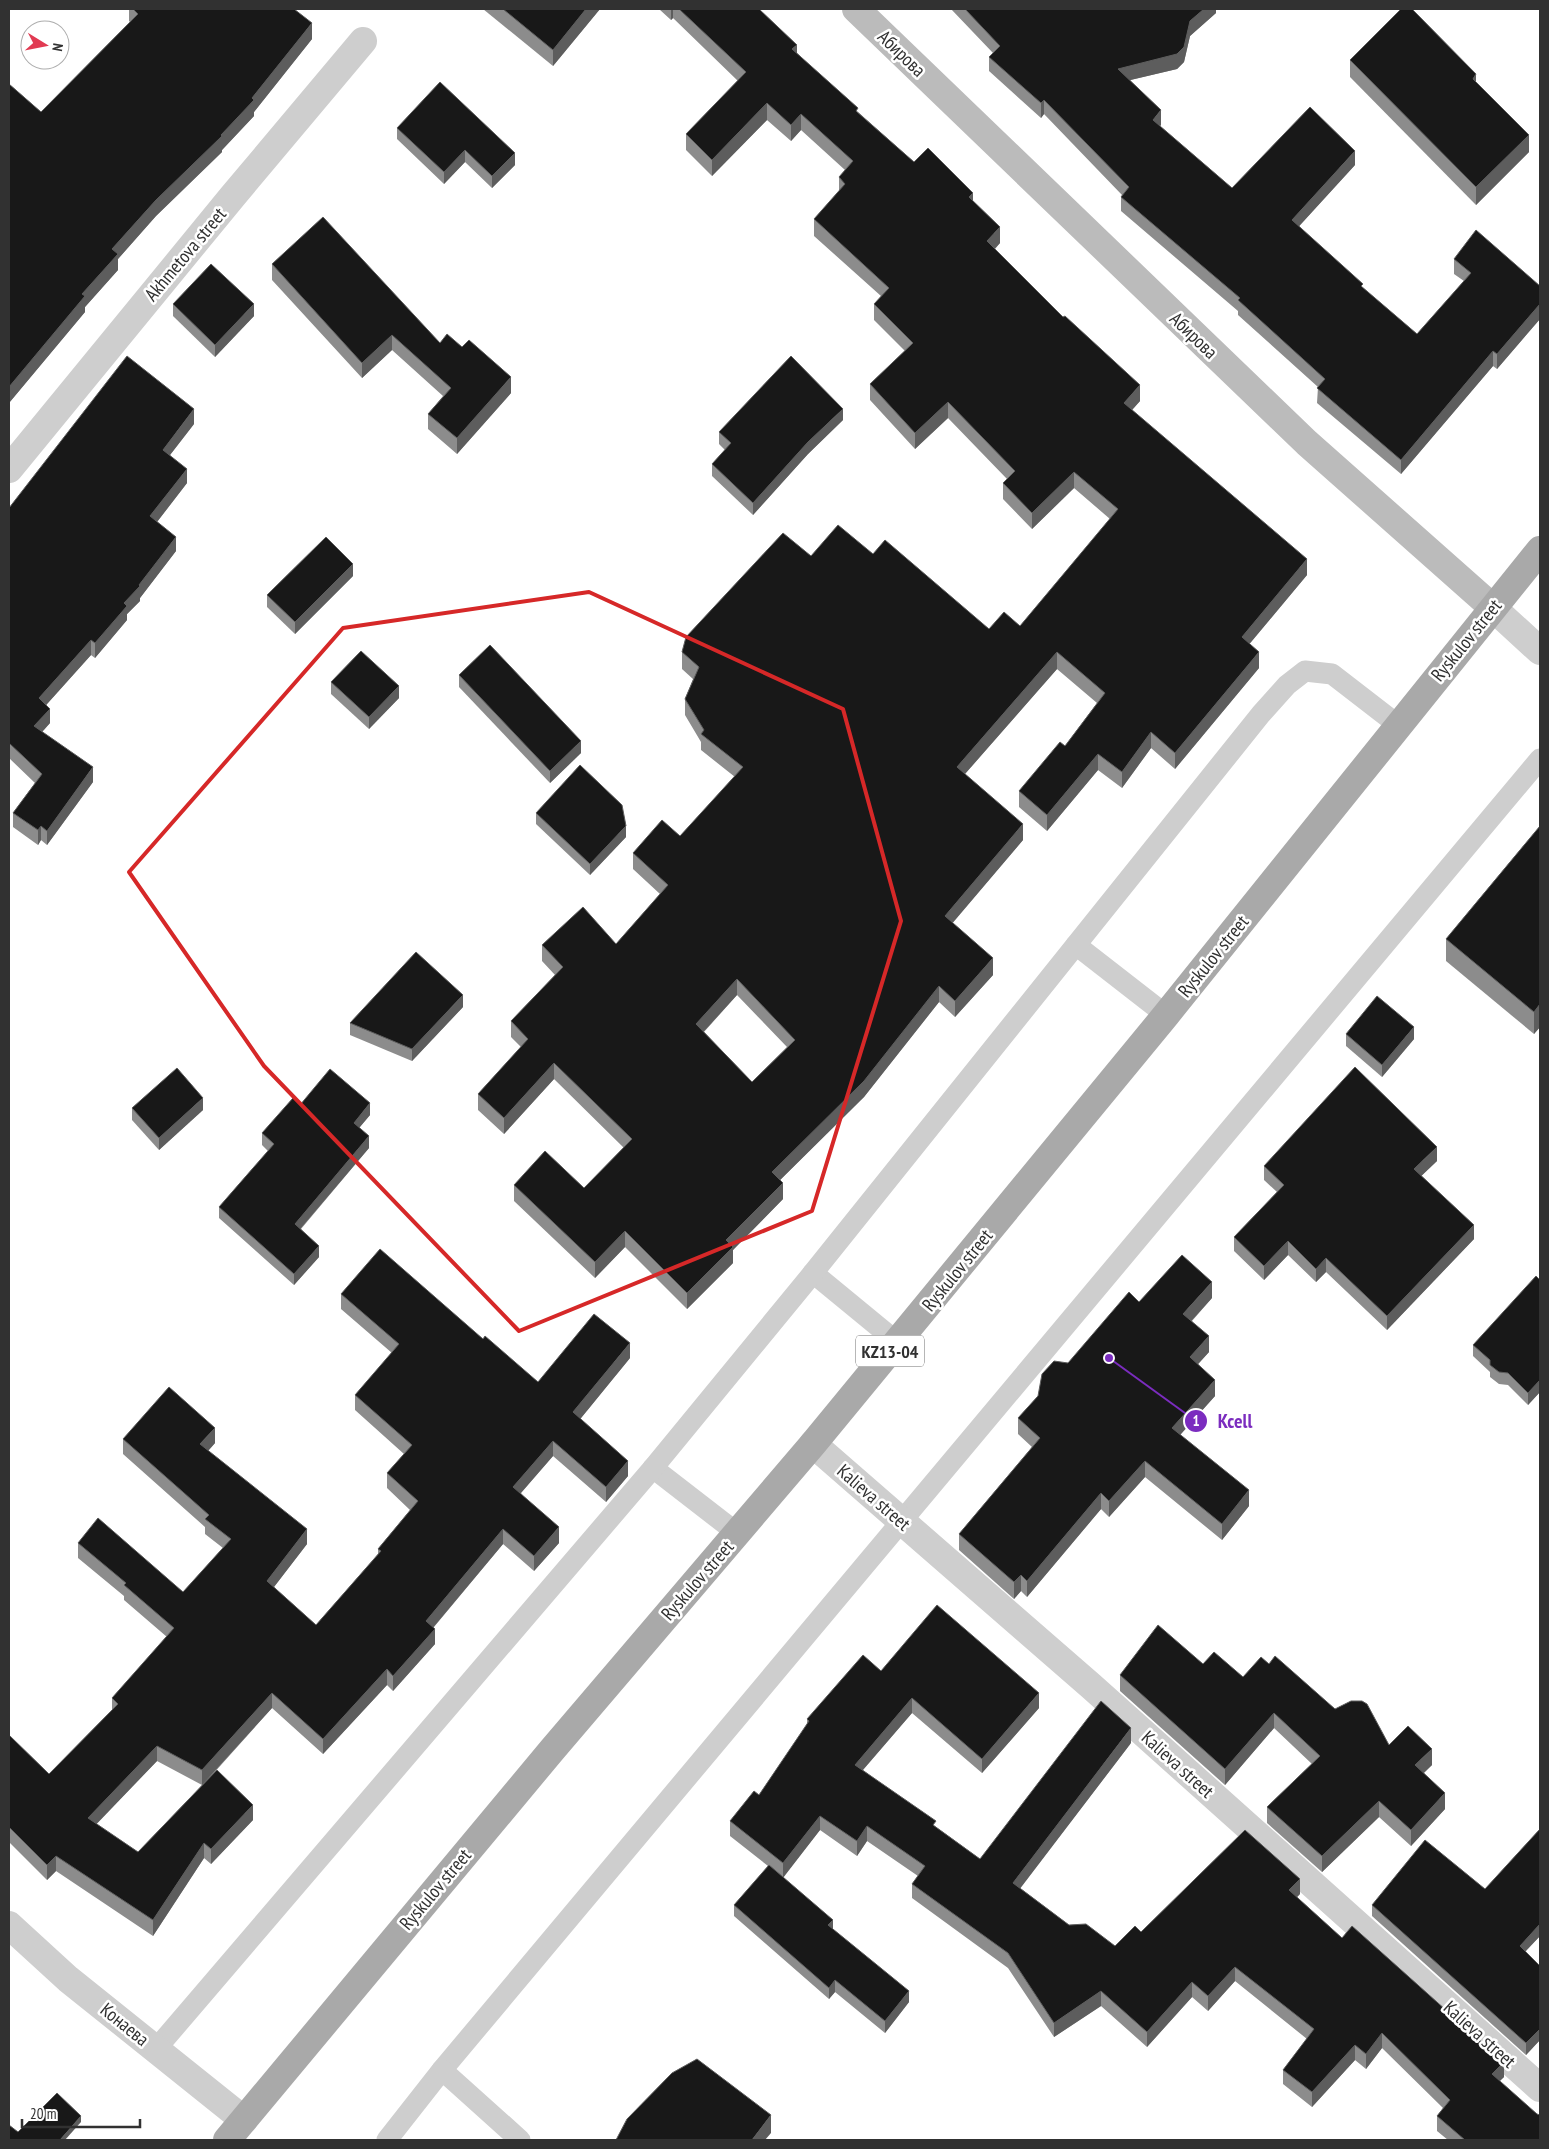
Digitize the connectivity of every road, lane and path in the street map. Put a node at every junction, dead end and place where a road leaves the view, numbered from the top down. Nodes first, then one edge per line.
1 (856, 9) edge
2 (363, 41) dead end
3 (9, 469) edge
4 (1540, 550) edge
5 (1492, 608) junction
6 (1540, 651) edge
7 (1398, 725) junction
8 (1540, 759) edge
9 (1076, 945) junction
10 (1166, 1015) junction
11 (813, 1273) junction
12 (897, 1342) junction
13 (813, 1444) junction
14 (653, 1468) junction
15 (902, 1522) junction
16 (737, 1533) junction
17 (9, 1925) edge
18 (156, 2049) junction
19 (442, 2070) junction
20 (1540, 2088) edge
21 (235, 2130) edge
22 (387, 2140) edge
23 (520, 2140) edge

1 - 5 main road, Абирова
2 - 3 street, Akhmetova street
4 - 5 main road, Ryskulov street / KZ13-04
5 - 6 street, Абирова
5 - 7 main road, Ryskulov street / KZ13-04
7 - 9 lane
7 - 10 main road, Ryskulov street / KZ13-04
8 - 15 lane
9 - 10 lane
9 - 11 lane
10 - 12 main road, Ryskulov street / KZ13-04
11 - 12 lane
11 - 14 lane
12 - 13 main road, Ryskulov street / KZ13-04
13 - 15 street, Kalieva street
13 - 16 main road, Ryskulov street / KZ13-04
14 - 16 lane
14 - 18 lane
15 - 19 lane
15 - 20 street, Kalieva street
16 - 21 main road, Ryskulov street / KZ13-04
17 - 18 street, Конаева
18 - 21 street, Конаева
19 - 22 lane
19 - 23 lane

